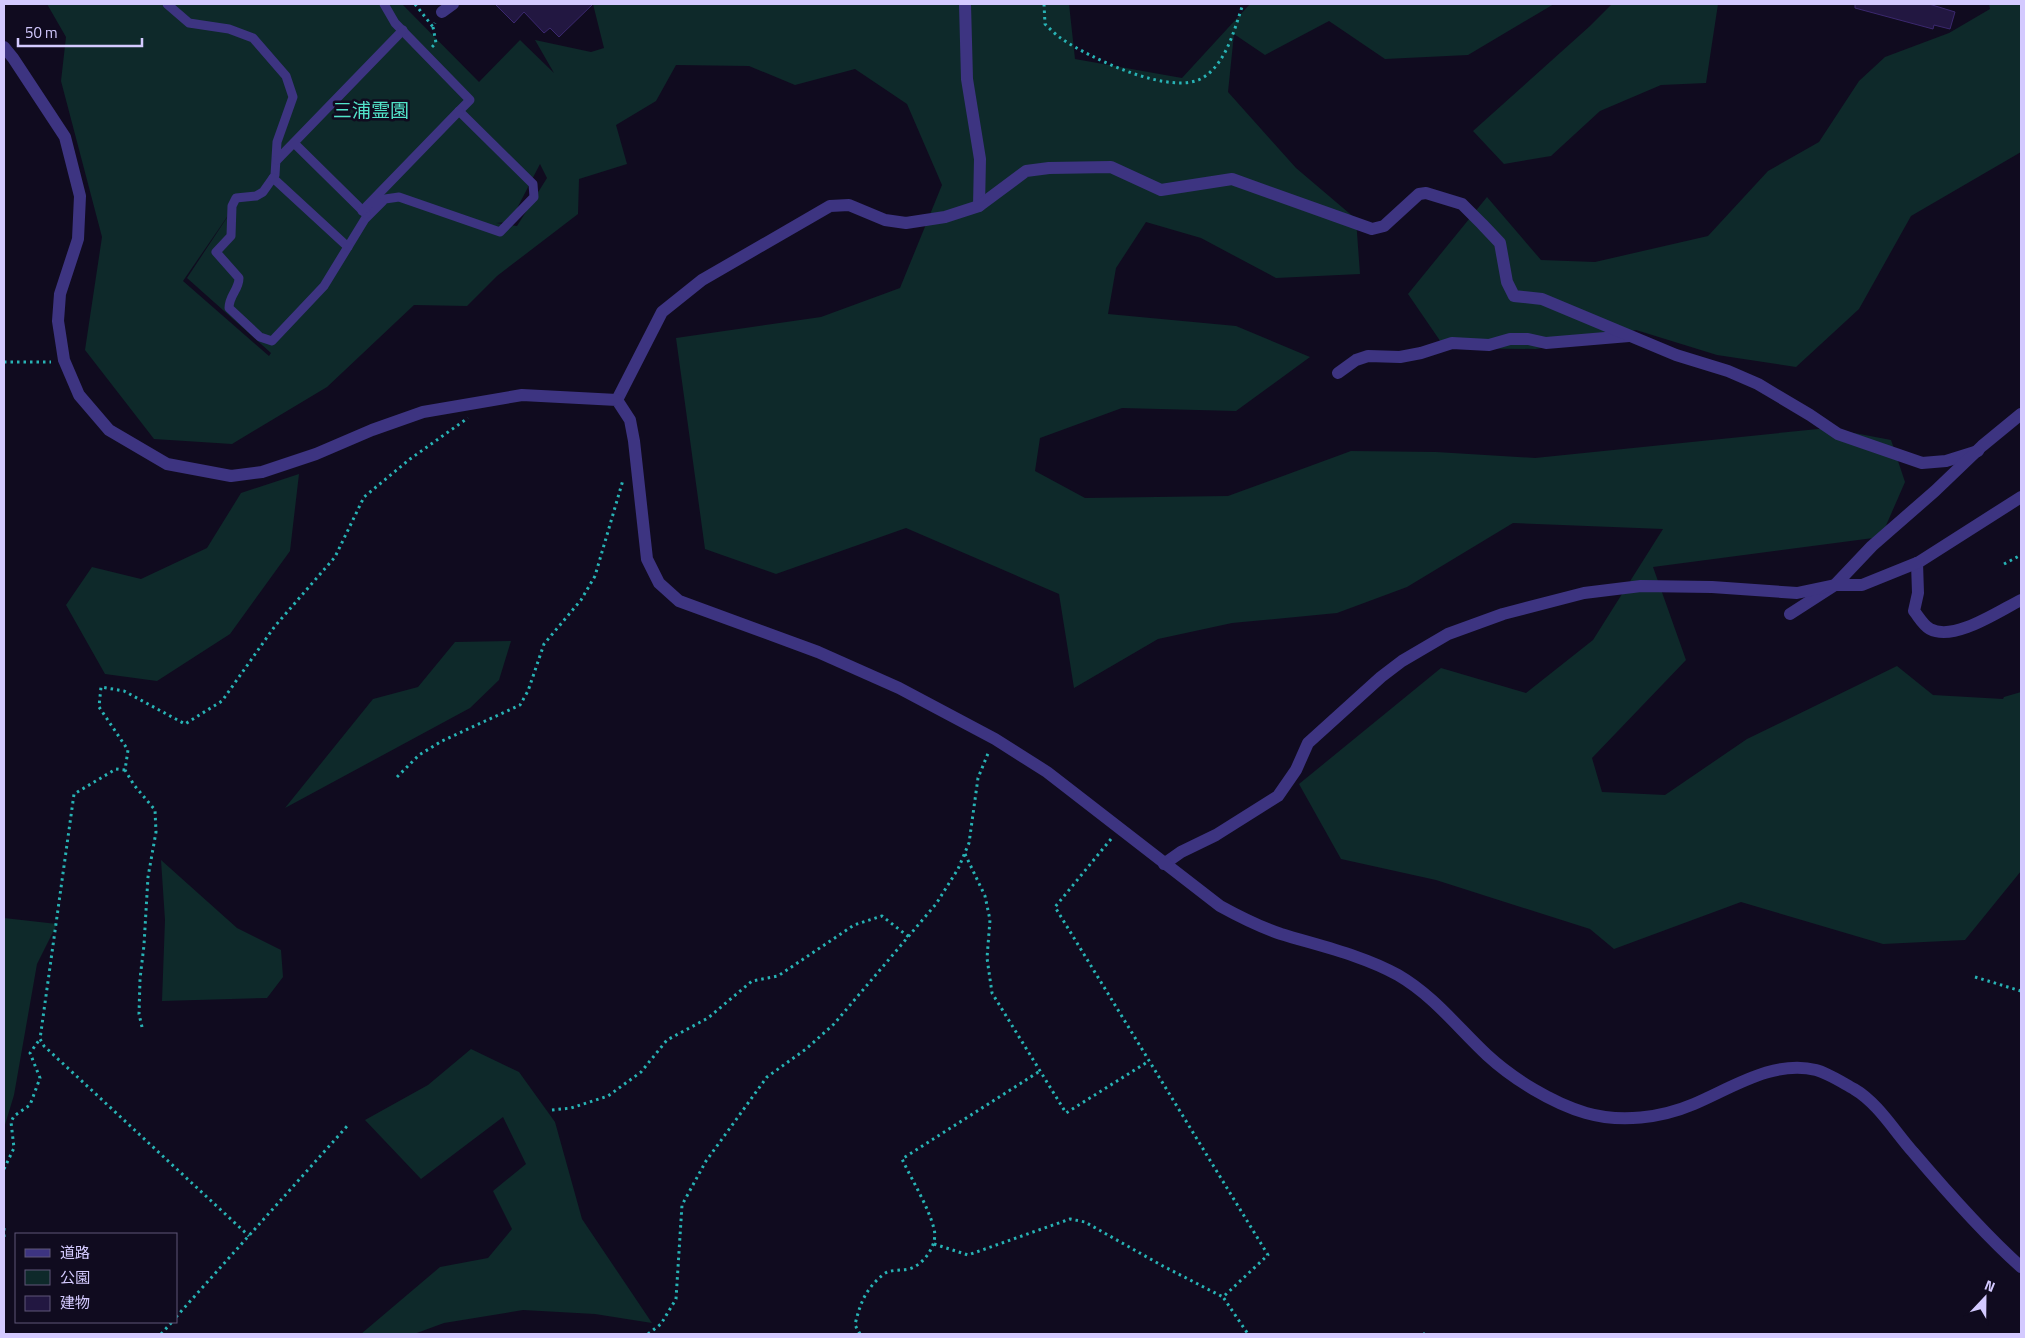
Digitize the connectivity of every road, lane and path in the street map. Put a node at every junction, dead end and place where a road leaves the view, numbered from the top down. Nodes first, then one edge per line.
1 (167, 4) edge
2 (182, 4) edge
3 (384, 4) edge
4 (415, 4) edge
5 (454, 4) edge
6 (965, 4) edge
7 (1044, 4) edge
8 (1243, 4) edge
9 (175, 11) junction
10 (442, 12) joint
11 (433, 28) junction
12 (403, 30) junction
13 (4, 48) edge
14 (425, 54) junction
15 (459, 111) junction
16 (294, 143) junction
17 (277, 160) junction
18 (273, 178) junction
19 (978, 206) junction
20 (365, 213) junction
21 (348, 247) junction
22 (1630, 336) junction
23 (64, 360) junction
24 (4, 362) edge
25 (1338, 373) dead end
26 (617, 400) junction
27 (475, 404) junction
28 (2021, 414) edge
29 (1978, 450) junction
30 (624, 477) dead end
31 (2021, 497) edge
32 (2021, 555) edge
33 (1917, 563) junction
34 (2004, 564) dead end
35 (1835, 585) junction
36 (2021, 600) edge
37 (1790, 614) dead end
38 (995, 739) junction
39 (125, 770) junction
40 (397, 777) dead end
41 (1119, 829) junction
42 (964, 854) junction
43 (1164, 864) junction
44 (909, 937) junction
45 (1975, 977) dead end
46 (2021, 991) edge
47 (142, 1027) dead end
48 (40, 1039) junction
49 (1149, 1061) junction
50 (1040, 1071) junction
51 (552, 1110) dead end
52 (349, 1124) dead end
53 (4, 1170) edge
54 (4, 1228) edge
55 (249, 1236) junction
56 (4, 1237) edge
57 (934, 1244) junction
58 (2021, 1267) edge
59 (1223, 1297) junction
60 (178, 1315) edge
61 (171, 1323) edge
62 (161, 1334) edge
63 (648, 1334) edge
64 (860, 1334) edge
65 (1248, 1334) edge

1 - 9 lane
2 - 9 lane
3 - 12 lane
4 - 11 path
5 - 10 street
6 - 19 street
7 - 8 path
9 - 17 lane
10 - 11 path
11 - 14 path
12 - 14 lane
12 - 16 lane
13 - 23 street
14 - 15 lane
15 - 20 lane
15 - 20 lane
16 - 17 lane
16 - 20 lane
17 - 18 lane
18 - 21 lane
18 - 21 lane
19 - 22 street
19 - 26 street
20 - 21 lane
22 - 25 street
22 - 29 street
23 - 24 path
23 - 27 street
26 - 27 street
26 - 38 street
27 - 39 path
28 - 29 street
29 - 35 street
30 - 40 path
31 - 33 street
32 - 34 path
33 - 35 street
33 - 36 street
35 - 37 street
35 - 43 street
38 - 41 street
38 - 42 path
39 - 47 path
39 - 48 path
41 - 43 street
41 - 49 path
42 - 44 path
42 - 50 path
43 - 58 street
44 - 51 path
44 - 63 path
45 - 46 path
48 - 53 path
48 - 55 path
49 - 50 path
49 - 59 path
50 - 57 path
52 - 55 path
54 - 56 path
55 - 60 path
57 - 59 path
57 - 64 path
59 - 65 path
61 - 62 path

